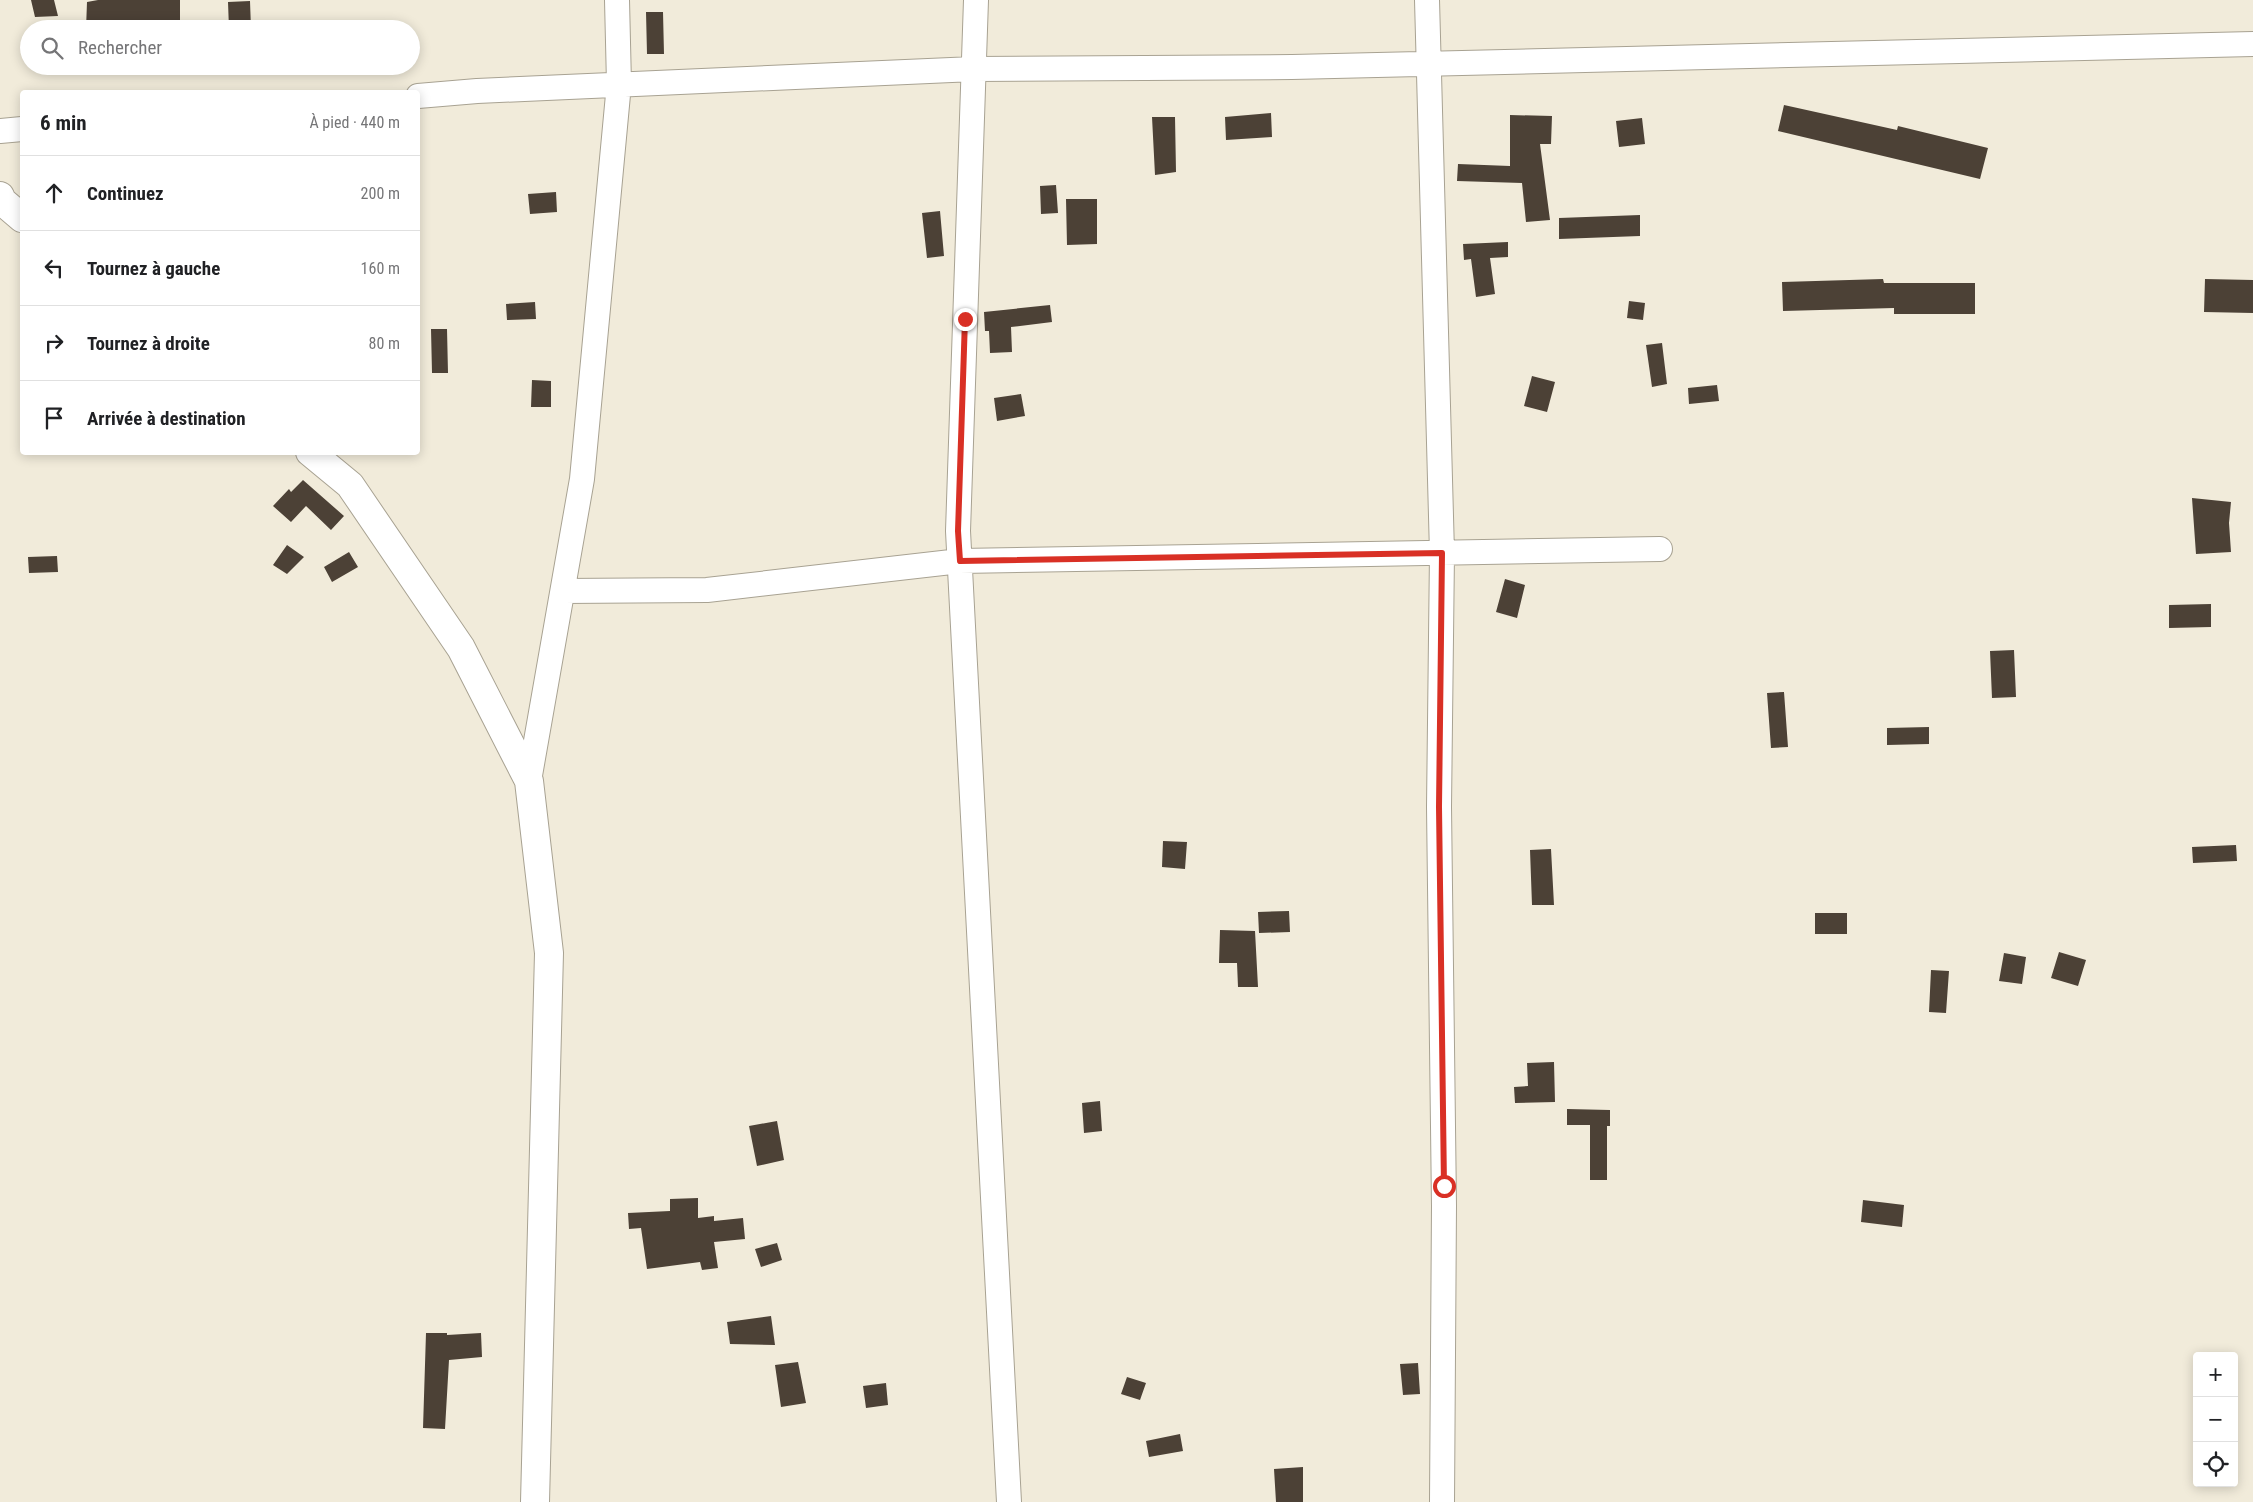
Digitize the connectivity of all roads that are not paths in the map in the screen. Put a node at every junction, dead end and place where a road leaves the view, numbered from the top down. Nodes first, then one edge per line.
1 (617, 0) edge
2 (976, 0) edge
3 (1427, 0) edge
4 (2253, 44) edge
5 (1428, 64) junction
6 (974, 69) junction
7 (619, 84) junction
8 (420, 96) edge
9 (20, 130) edge
10 (0, 131) edge
11 (0, 196) edge
12 (20, 216) edge
13 (314, 455) edge
14 (1660, 549) dead end
15 (1442, 553) junction
16 (960, 561) junction
17 (562, 591) junction
18 (529, 780) junction
19 (535, 1502) edge
20 (1009, 1502) edge
21 (1442, 1502) edge

1 - 7 street
2 - 6 street
3 - 5 street
4 - 5 street
5 - 6 street
5 - 15 street
6 - 7 street
6 - 16 street
7 - 8 street
7 - 17 street
9 - 10 street
11 - 12 main road
13 - 18 main road
14 - 15 street
15 - 16 street
15 - 21 street
16 - 17 street
16 - 20 street
17 - 18 street
18 - 19 main road

